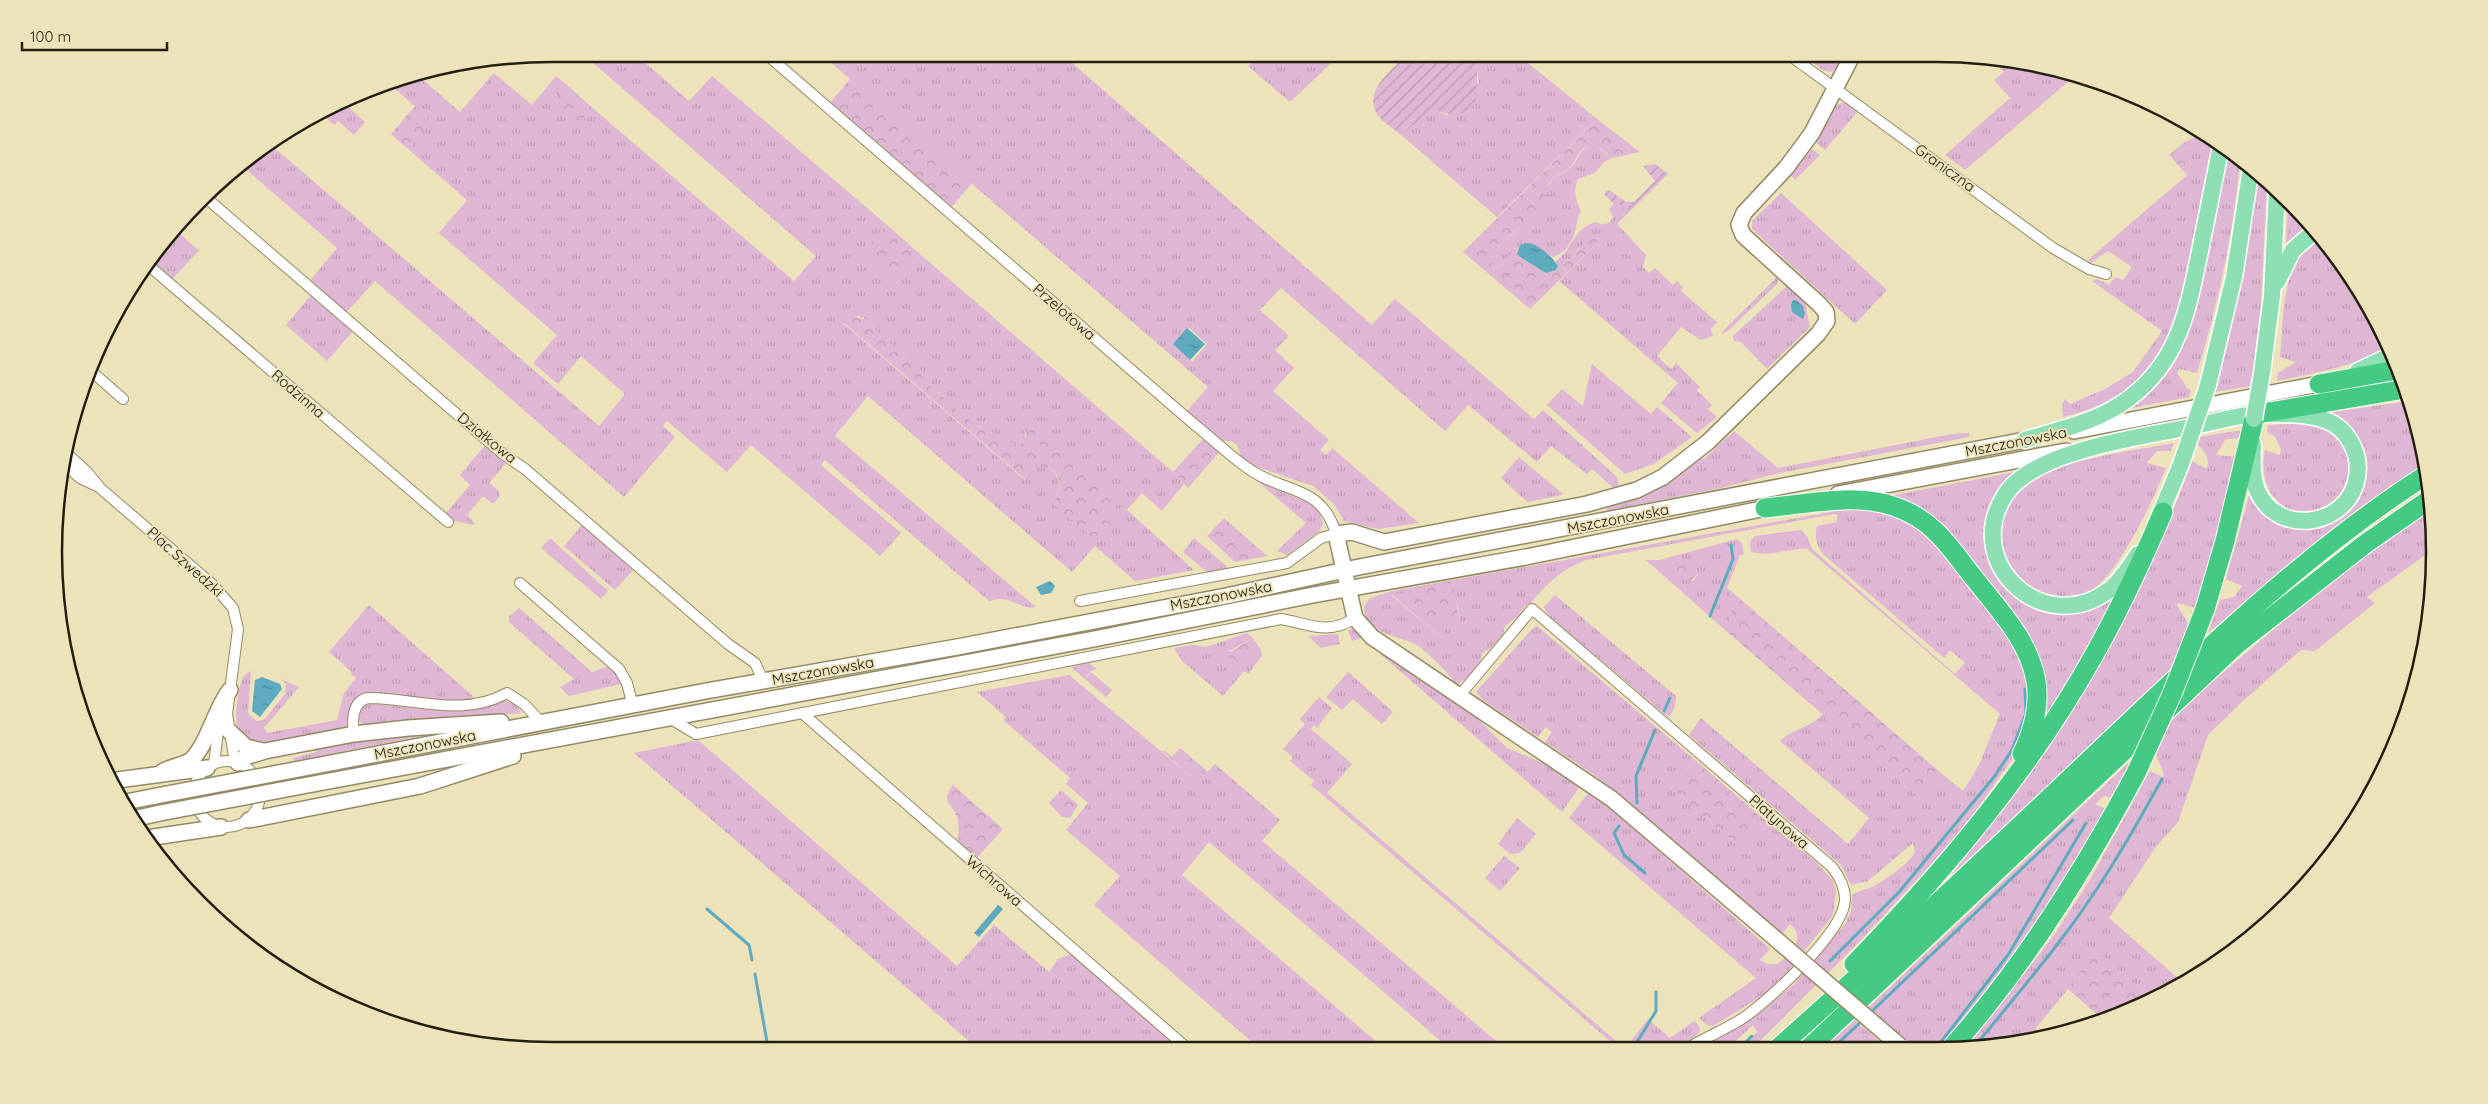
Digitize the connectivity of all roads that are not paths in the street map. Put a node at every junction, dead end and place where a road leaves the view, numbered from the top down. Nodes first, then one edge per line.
1 (775, 62) edge
2 (1800, 62) edge
3 (1849, 62) edge
4 (1836, 87) junction
5 (2219, 153) edge
6 (2250, 177) edge
7 (2276, 201) edge
8 (211, 202) edge
9 (2309, 235) edge
10 (153, 269) edge
11 (2106, 274) dead end
12 (2272, 296) junction
13 (2385, 359) edge
14 (2390, 371) edge
15 (96, 375) edge
16 (2319, 384) junction
17 (2398, 390) edge
18 (123, 399) dead end
19 (2255, 417) junction
20 (2025, 440) junction
21 (2106, 444) junction
22 (2250, 453) junction
23 (72, 458) edge
24 (70, 470) edge
25 (2420, 479) edge
26 (100, 488) junction
27 (2423, 504) edge
28 (1765, 508) junction
29 (2163, 512) junction
30 (448, 522) dead end
31 (1336, 534) junction
32 (1343, 571) junction
33 (520, 583) dead end
34 (1348, 589) junction
35 (1080, 601) dead end
36 (1356, 618) junction
37 (764, 682) junction
38 (230, 690) junction
39 (1460, 695) junction
40 (633, 706) junction
41 (802, 713) junction
42 (227, 714) junction
43 (565, 718) junction
44 (671, 719) junction
45 (539, 720) junction
46 (229, 731) junction
47 (354, 734) junction
48 (572, 738) junction
49 (264, 751) junction
50 (236, 762) junction
51 (210, 766) junction
52 (162, 772) junction
53 (119, 780) edge
54 (130, 801) edge
55 (1992, 809) junction
56 (141, 817) edge
57 (249, 820) junction
58 (221, 827) junction
59 (154, 837) edge
60 (1957, 1041) edge
61 (1180, 1042) edge
62 (1699, 1042) edge
63 (1782, 1042) edge
64 (1783, 1042) edge
65 (1814, 1042) edge
66 (1895, 1042) edge

1 - 31 street, Przelotowa
2 - 4 street, Graniczna
3 - 4 main road
4 - 11 street, Graniczna
4 - 31 main road
5 - 20 main road
6 - 29 main road, bridge
7 - 12 main road
8 - 37 street, Działkowa
9 - 12 main road
10 - 30 street, Rodzinna
12 - 19 main road, bridge
13 - 16 main road
14 - 16 highway
15 - 18 street
16 - 20 main road, Mszczonowska
17 - 19 highway
19 - 21 main road
19 - 22 highway
19 - 22 main road
20 - 32 main road, Mszczonowska
21 - 28 main road, Mszczonowska
21 - 29 main road
22 - 60 highway, bridge
23 - 26 street, Plac Szwedzki
24 - 26 street, Plac Szwedzki
25 - 64 highway
26 - 38 street, Plac Szwedzki
27 - 65 highway
28 - 34 main road, Mszczonowska
28 - 55 highway
29 - 55 highway
31 - 32 main road, Przelotowa
31 - 35 street
32 - 34 main road, Przelotowa
32 - 37 main road, Mszczonowska
33 - 40 street
34 - 36 main road, Przelotowa
34 - 44 main road, Mszczonowska
36 - 39 main road
36 - 41 street
37 - 40 main road, Mszczonowska
38 - 42 street, Plac Szwedzki
38 - 52 main road
39 - 62 street, Platynowa
39 - 66 main road, bridge
40 - 43 main road, Mszczonowska
41 - 44 street
41 - 61 street, Wichrowa
42 - 46 street
42 - 51 street
43 - 45 main road
43 - 54 main road, Mszczonowska, bridge
44 - 48 main road, Mszczonowska
45 - 47 main road
45 - 47 street
46 - 49 main road
46 - 50 street
47 - 49 main road
48 - 56 main road, Mszczonowska, bridge
48 - 57 main road
49 - 50 main road
50 - 51 street
50 - 57 street
51 - 52 main road
51 - 58 street
52 - 53 main road
55 - 63 highway
57 - 58 street
58 - 59 main road

